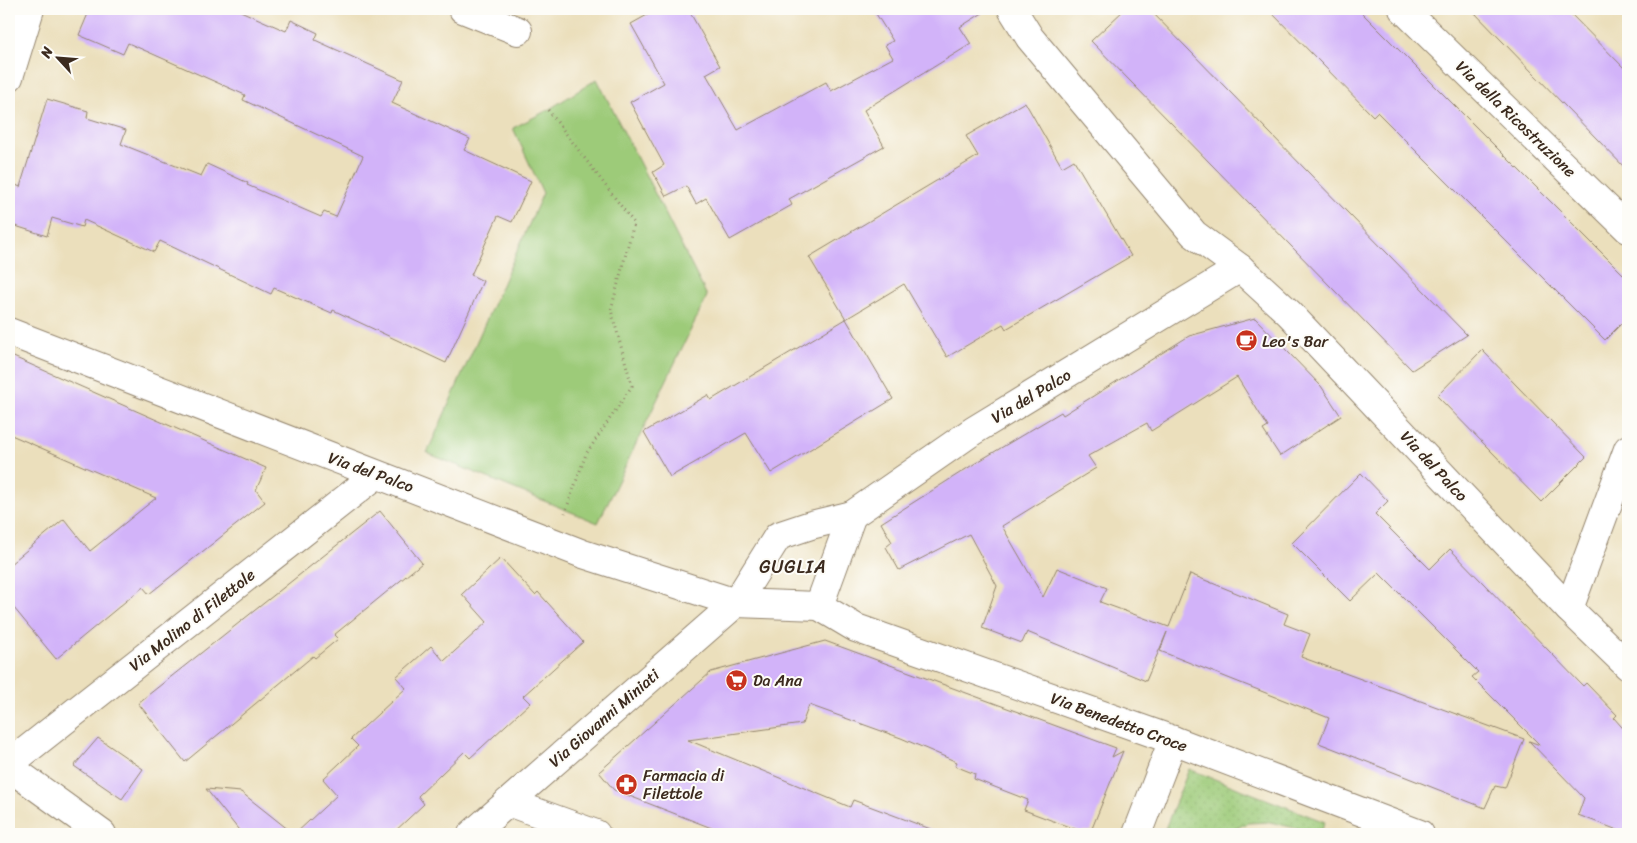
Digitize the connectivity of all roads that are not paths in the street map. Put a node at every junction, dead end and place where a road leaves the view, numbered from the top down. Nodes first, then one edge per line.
1 (30, 9) edge
2 (463, 9) edge
3 (1012, 9) edge
4 (1403, 9) edge
5 (518, 31) dead end
6 (9, 78) edge
7 (1628, 229) edge
8 (1240, 268) junction
9 (9, 332) edge
10 (1628, 449) edge
11 (376, 475) junction
12 (852, 515) junction
13 (736, 602) junction
14 (819, 606) junction
15 (1569, 609) junction
16 (1628, 666) edge
17 (1173, 740) junction
18 (9, 765) edge
19 (508, 802) junction
20 (102, 834) edge
21 (472, 834) edge
22 (596, 834) edge
23 (1137, 834) edge
24 (1420, 834) edge

1 - 6 street
2 - 5 street
3 - 8 street, Via del Palco
4 - 7 street, Via della Ricostruzione
8 - 12 street, Via del Palco
8 - 15 street, Via del Palco
9 - 11 street, Via del Palco
10 - 15 street
11 - 13 street, Via del Palco
11 - 18 street, Via Molino di Filettole
12 - 13 street, Via del Palco
12 - 14 street
13 - 14 street, Via del Palco
13 - 19 street, Via Giovanni Miniati
14 - 17 street, Via Benedetto Croce
15 - 16 street, Via del Palco
17 - 23 street
17 - 24 street, Via Benedetto Croce
18 - 20 street
19 - 21 street, Via Giovanni Miniati
19 - 22 street

